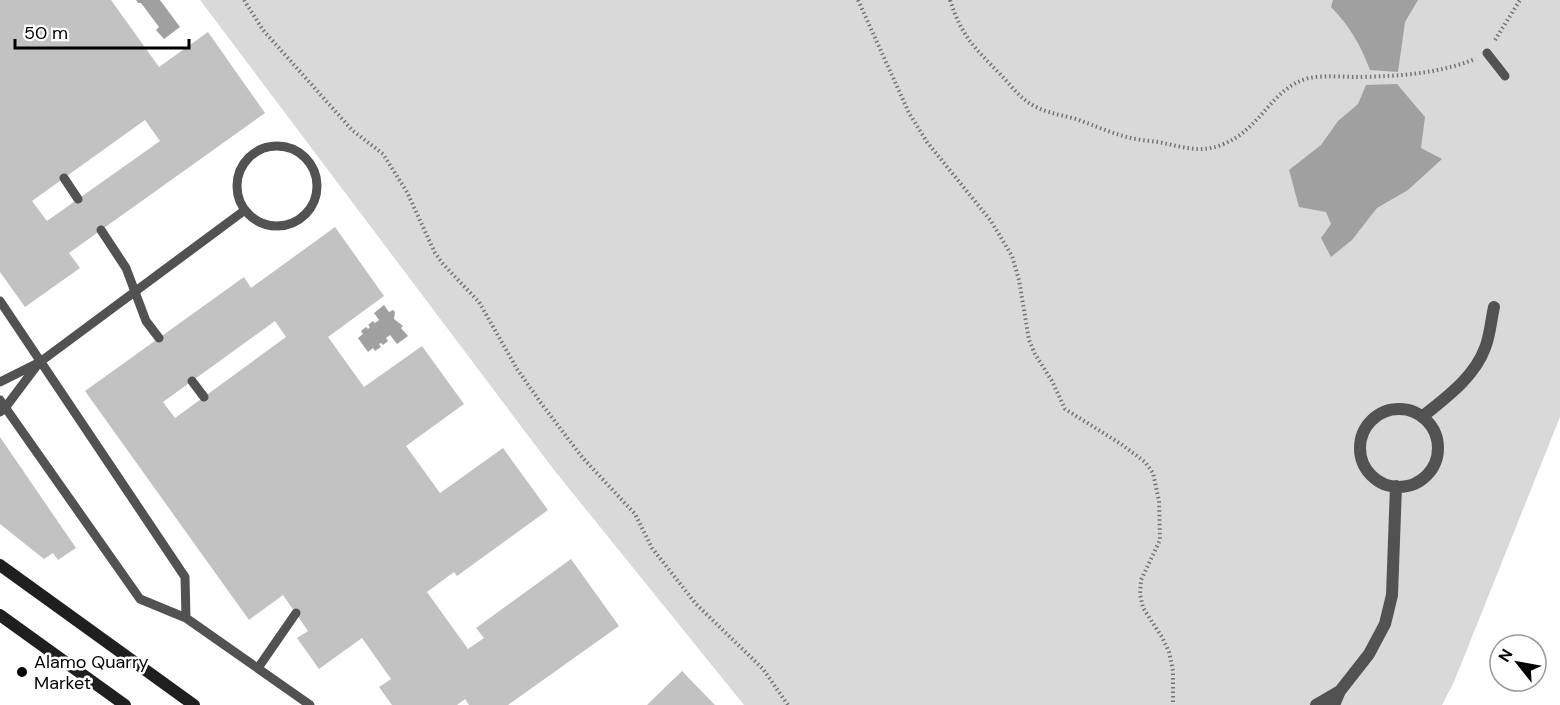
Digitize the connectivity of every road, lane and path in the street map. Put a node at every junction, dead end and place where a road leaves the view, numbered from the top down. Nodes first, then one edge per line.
1 (244, 0) edge
2 (858, 0) edge
3 (950, 0) edge
4 (1520, 0) edge
5 (1487, 53) junction
6 (1504, 76) dead end
7 (64, 178) dead end
8 (78, 199) dead end
9 (245, 210) junction
10 (101, 230) dead end
11 (135, 293) junction
12 (0, 301) edge
13 (1494, 307) dead end
14 (159, 338) dead end
15 (40, 362) junction
16 (0, 381) edge
17 (192, 381) dead end
18 (204, 397) dead end
19 (2, 407) edge
20 (1422, 417) junction
21 (1396, 486) junction
22 (0, 565) edge
23 (296, 613) dead end
24 (0, 615) edge
25 (186, 618) junction
26 (258, 668) junction
27 (1340, 691) junction
28 (125, 705) edge
29 (194, 705) edge
30 (310, 705) edge
31 (788, 705) edge
32 (1173, 705) edge
33 (1316, 705) edge
34 (1334, 705) edge

1 - 31 path
2 - 32 path
3 - 5 path
4 - 5 path
5 - 6 lane
7 - 8 lane
9 - 9 lane
9 - 11 lane
10 - 11 lane
11 - 14 lane
11 - 15 lane
12 - 15 lane
13 - 20 street
15 - 16 lane
15 - 19 lane
15 - 25 lane
17 - 18 lane
19 - 25 lane
20 - 21 street
20 - 21 street
21 - 27 street
22 - 29 main road
23 - 26 lane
24 - 28 main road
25 - 26 lane
26 - 30 lane
27 - 33 street
27 - 34 street

